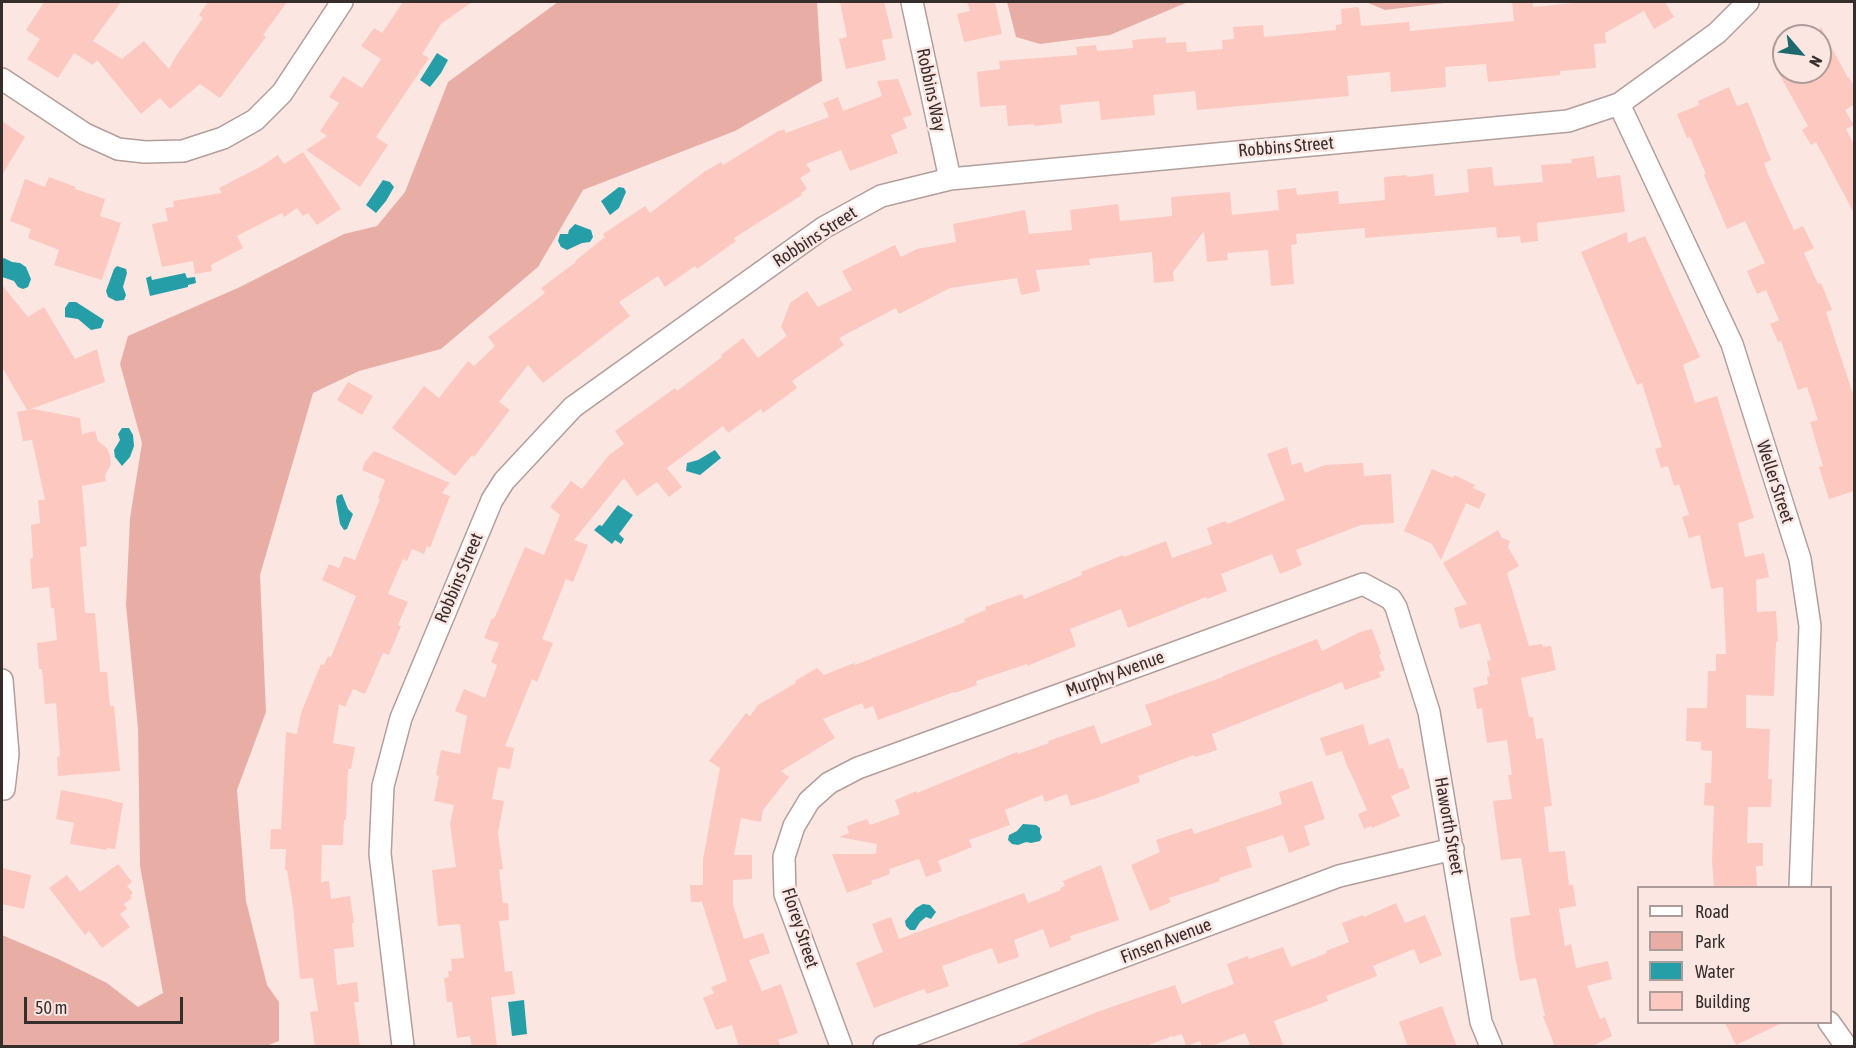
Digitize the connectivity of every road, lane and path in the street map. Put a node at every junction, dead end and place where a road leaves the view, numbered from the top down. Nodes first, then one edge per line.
1 (342, 2) edge
2 (912, 2) edge
3 (1748, 2) edge
4 (2, 79) edge
5 (1619, 104) junction
6 (950, 179) junction
7 (1396, 607) joint
8 (2, 680) edge
9 (829, 783) joint
10 (4, 789) dead end
11 (1453, 849) junction
12 (1800, 886) edge
13 (1830, 1024) edge
14 (403, 1047) edge
15 (841, 1047) edge
16 (884, 1047) edge
17 (1491, 1047) edge
18 (1846, 1047) edge

1 - 4 street
2 - 6 street, Robbins Way
3 - 5 street, Robbins Street
5 - 6 street, Robbins Street
5 - 12 street, Weller Street
6 - 14 street, Robbins Street
7 - 9 street, Murphy Avenue
7 - 11 street, Haworth Street
8 - 10 street
9 - 15 street, Florey Street
11 - 16 street, Finsen Avenue
11 - 17 street, Haworth Street
13 - 18 street

